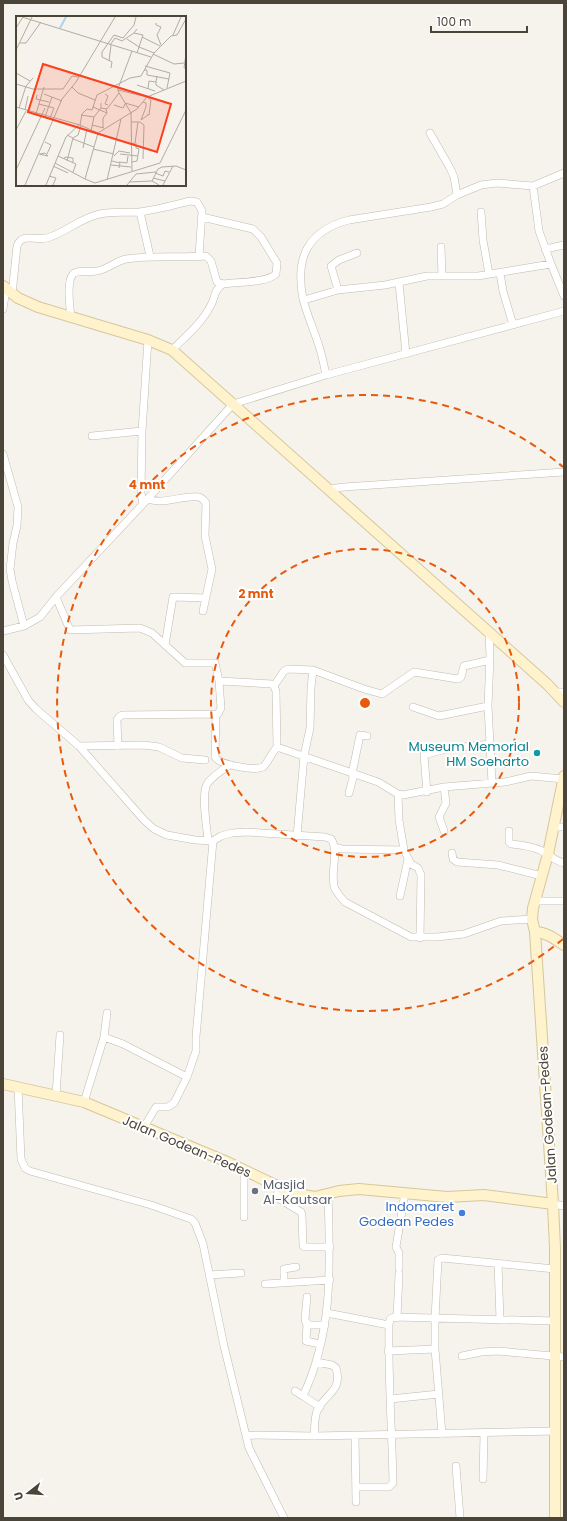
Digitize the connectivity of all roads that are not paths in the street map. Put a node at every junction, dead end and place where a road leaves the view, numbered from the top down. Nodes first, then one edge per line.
1 (430, 133) dead end
2 (564, 173) edge
3 (533, 186) junction
4 (457, 195) junction
5 (140, 212) junction
6 (481, 212) dead end
7 (202, 217) junction
8 (564, 245) edge
9 (441, 247) dead end
10 (545, 249) junction
11 (357, 253) dead end
12 (150, 256) junction
13 (199, 257) junction
14 (551, 264) junction
15 (500, 273) junction
16 (489, 274) junction
17 (442, 276) junction
18 (399, 283) junction
19 (223, 284) junction
20 (7, 290) edge
21 (338, 290) junction
22 (564, 296) edge
23 (304, 300) junction
24 (3, 309) edge
25 (564, 311) edge
26 (71, 317) junction
27 (513, 325) junction
28 (148, 340) junction
29 (172, 350) junction
30 (406, 354) junction
31 (326, 375) junction
32 (233, 404) junction
33 (142, 431) junction
34 (92, 436) dead end
35 (3, 454) edge
36 (564, 472) edge
37 (328, 489) junction
38 (145, 502) junction
39 (56, 597) junction
40 (206, 598) junction
41 (203, 611) dead end
42 (24, 626) junction
43 (3, 631) edge
44 (489, 632) junction
45 (165, 645) junction
46 (3, 656) edge
47 (490, 660) junction
48 (313, 670) junction
49 (219, 681) junction
50 (274, 686) junction
51 (560, 692) edge
52 (564, 702) edge
53 (488, 706) junction
54 (413, 707) dead end
55 (216, 714) junction
56 (367, 736) dead end
57 (490, 744) junction
58 (79, 746) junction
59 (118, 746) junction
60 (277, 747) junction
61 (304, 756) junction
62 (205, 760) dead end
63 (229, 765) junction
64 (353, 774) junction
65 (564, 778) edge
66 (492, 783) junction
67 (444, 787) junction
68 (427, 792) junction
69 (349, 793) dead end
70 (398, 794) junction
71 (559, 827) edge
72 (509, 831) dead end
73 (444, 832) dead end
74 (297, 836) junction
75 (210, 841) junction
76 (334, 847) junction
77 (404, 850) junction
78 (452, 853) dead end
79 (548, 854) junction
80 (408, 859) junction
81 (564, 863) edge
82 (542, 876) junction
83 (400, 896) dead end
84 (534, 901) junction
85 (564, 901) edge
86 (532, 919) junction
87 (535, 932) junction
88 (420, 938) junction
89 (564, 945) edge
90 (107, 1013) dead end
91 (60, 1035) dead end
92 (104, 1037) junction
93 (187, 1077) junction
94 (3, 1084) edge
95 (18, 1087) junction
96 (56, 1095) junction
97 (84, 1102) junction
98 (144, 1127) junction
99 (244, 1170) junction
100 (279, 1188) junction
101 (404, 1193) junction
102 (328, 1194) junction
103 (553, 1204) junction
104 (564, 1206) edge
105 (244, 1217) dead end
106 (330, 1247) junction
107 (498, 1263) junction
108 (296, 1267) dead end
109 (555, 1269) junction
110 (241, 1273) dead end
111 (209, 1275) junction
112 (330, 1280) junction
113 (284, 1283) junction
114 (265, 1284) dead end
115 (307, 1297) dead end
116 (327, 1313) junction
117 (397, 1318) junction
118 (435, 1319) junction
119 (500, 1320) junction
120 (556, 1321) junction
121 (307, 1324) junction
122 (389, 1325) junction
123 (325, 1326) junction
124 (320, 1344) junction
125 (435, 1349) junction
126 (388, 1351) junction
127 (462, 1356) dead end
128 (560, 1356) edge
129 (316, 1362) junction
130 (295, 1391) dead end
131 (439, 1394) junction
132 (303, 1396) junction
133 (390, 1399) junction
134 (320, 1407) junction
135 (556, 1431) junction
136 (484, 1433) junction
137 (442, 1434) junction
138 (246, 1435) junction
139 (355, 1435) junction
140 (392, 1435) junction
141 (314, 1436) junction
142 (456, 1466) dead end
143 (483, 1479) dead end
144 (356, 1487) junction
145 (356, 1502) dead end
146 (284, 1518) edge
147 (460, 1518) edge
148 (556, 1518) edge

1 - 4 street
2 - 3 street
3 - 4 street
3 - 10 street
4 - 23 street
5 - 7 street
5 - 12 street
5 - 20 street
6 - 16 street
7 - 13 street
7 - 19 street
8 - 10 street
9 - 17 street
10 - 14 street
11 - 21 street
12 - 13 street
12 - 26 street
13 - 19 street
14 - 15 street
14 - 22 street
15 - 16 street
15 - 27 street
16 - 17 street
17 - 18 street
18 - 21 street
18 - 30 street
19 - 29 street
20 - 24 street
20 - 26 street
21 - 23 street
23 - 31 street
25 - 27 street
26 - 28 street
27 - 30 street
28 - 29 street
28 - 33 street
29 - 32 street
30 - 31 street
31 - 32 street
32 - 37 street
32 - 38 street
33 - 34 street
33 - 38 street
35 - 42 street
36 - 37 street
37 - 44 street
38 - 39 street
38 - 40 street
39 - 42 street
39 - 45 street
40 - 41 street
40 - 45 street
42 - 43 street
44 - 47 street
44 - 51 street
45 - 49 street
46 - 58 street
47 - 48 street
47 - 53 street
48 - 50 street
48 - 61 street
49 - 50 street
49 - 55 street
50 - 60 street
51 - 52 street
53 - 54 street
53 - 57 street
55 - 59 street
55 - 63 street
56 - 64 street
57 - 66 street
57 - 68 street
58 - 59 street
58 - 75 street
59 - 62 street
60 - 61 street
60 - 63 street
61 - 64 street
61 - 74 street
63 - 75 street
64 - 69 street
64 - 70 street
65 - 66 street
65 - 71 street, Jalan Godean-Pedes
66 - 67 street
67 - 68 street
67 - 73 street
68 - 70 street
70 - 77 street
71 - 79 street, Jalan Godean-Pedes
72 - 79 street
74 - 75 street
74 - 76 street
75 - 93 street
76 - 77 street
76 - 88 street
77 - 80 street
78 - 82 street
79 - 81 street
79 - 82 street, Jalan Godean-Pedes
80 - 83 street
80 - 88 street
82 - 84 street, Jalan Godean-Pedes
84 - 85 street
84 - 86 street, Jalan Godean-Pedes
86 - 87 street, Jalan Godean-Pedes
86 - 88 street
87 - 89 street
87 - 103 street, Jalan Godean-Pedes
90 - 92 street
91 - 96 street
92 - 93 street
92 - 97 street
93 - 98 street
94 - 95 street, Jalan Godean-Pedes
95 - 96 street, Jalan Godean-Pedes
95 - 111 street
96 - 97 street, Jalan Godean-Pedes
97 - 98 street, Jalan Godean-Pedes
98 - 99 street, Jalan Godean-Pedes
99 - 100 street, Jalan Godean-Pedes
99 - 105 street
100 - 102 street, Jalan Godean-Pedes
100 - 106 street
101 - 102 street, Jalan Godean-Pedes
101 - 103 street, Jalan Godean-Pedes
101 - 117 street
102 - 106 street
103 - 104 street
103 - 109 street
106 - 112 street
107 - 109 street
107 - 118 street
107 - 119 street
108 - 113 street
109 - 120 street
110 - 111 street
111 - 138 street
112 - 113 street
112 - 116 street
113 - 114 street
115 - 121 street
116 - 122 street
116 - 123 street
117 - 118 street
117 - 122 street
118 - 119 street
118 - 125 street
119 - 120 street
120 - 128 street
121 - 123 street
121 - 124 street
122 - 126 street
123 - 124 street
124 - 129 street
125 - 126 street
125 - 131 street
126 - 133 street
127 - 128 street
128 - 135 street
129 - 132 street
129 - 134 street
130 - 132 street
131 - 133 street
131 - 137 street
132 - 134 street
133 - 140 street
134 - 141 street
135 - 136 street
135 - 148 street
136 - 137 street
136 - 143 street
137 - 140 street
138 - 141 street
138 - 146 street
139 - 140 street
139 - 141 street
139 - 144 street
140 - 144 street
142 - 147 street
144 - 145 street

